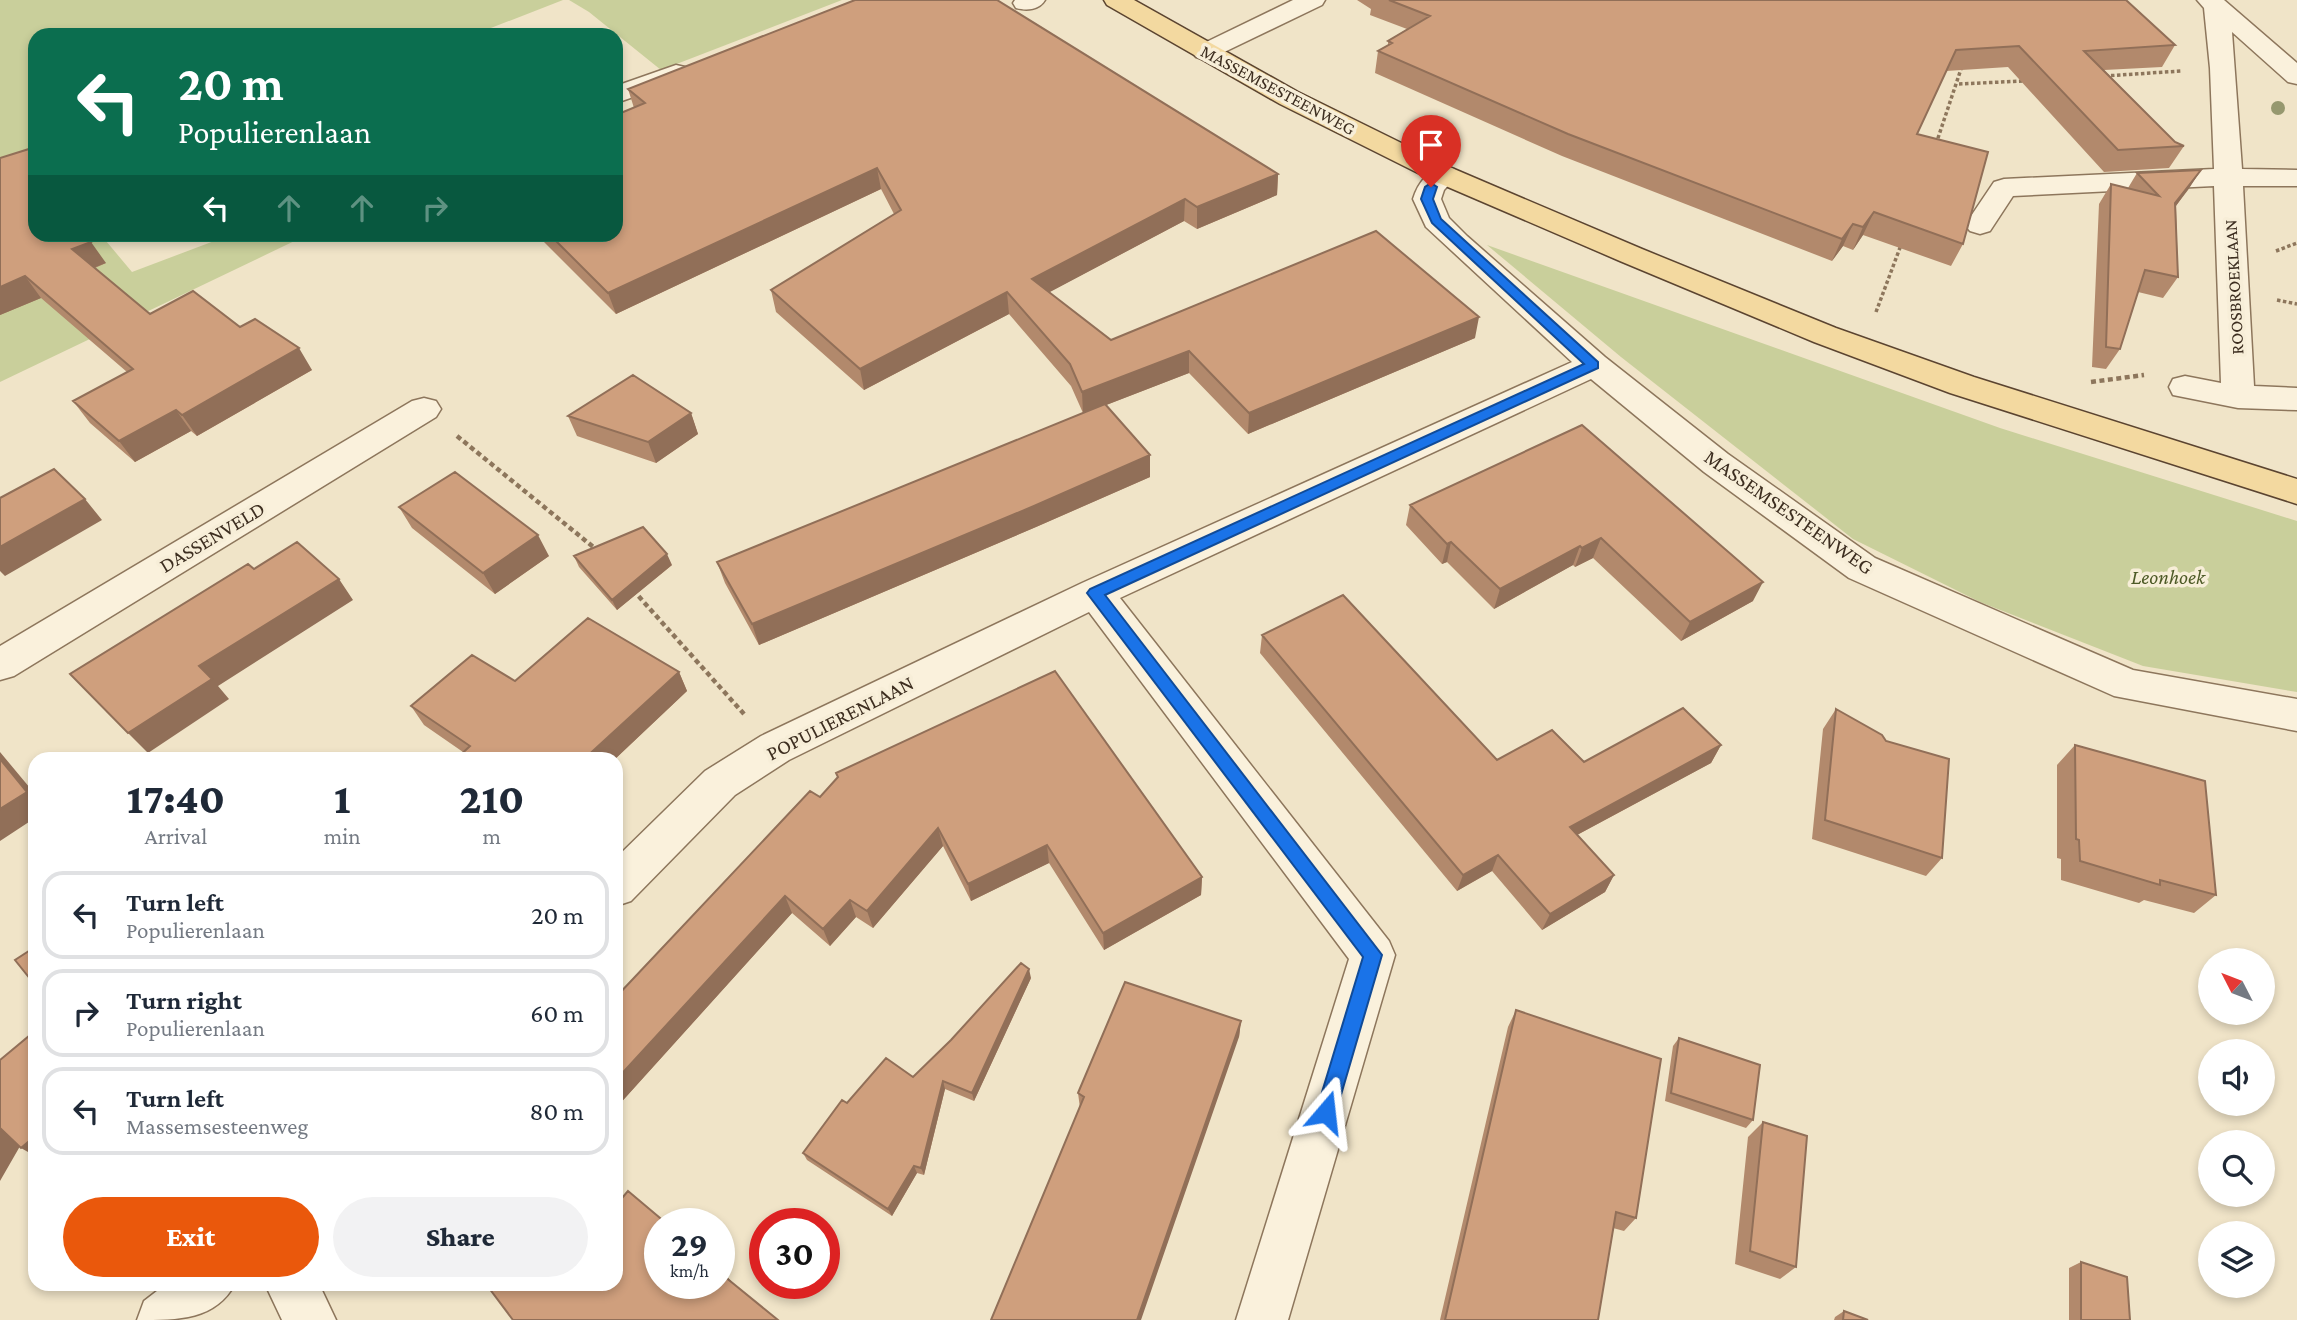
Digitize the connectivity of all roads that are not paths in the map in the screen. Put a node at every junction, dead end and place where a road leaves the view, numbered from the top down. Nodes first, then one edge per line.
1 (1116, 0) edge
2 (1313, 0) edge
3 (2212, 3) edge
4 (1205, 52) junction
5 (699, 64) edge
6 (2297, 76) edge
7 (623, 93) edge
8 (1444, 175) junction
9 (2229, 177) junction
10 (2297, 178) edge
11 (1980, 225) dead end
12 (1594, 365) junction
13 (2185, 387) road end
14 (2238, 397) junction
15 (2297, 399) edge
16 (424, 409) road end
17 (2297, 492) edge
18 (1095, 593) junction
19 (0, 665) edge
20 (2297, 715) edge
21 (623, 880) edge
22 (199, 1291) edge
23 (295, 1291) edge
24 (163, 1320) edge
25 (310, 1320) edge
26 (1262, 1320) edge

1 - 4 main road, MASSEMSESTEENWEG
2 - 4 street
3 - 6 street, ROOSBROEKLAAN
3 - 9 street, ROOSBROEKLAAN
4 - 8 main road, MASSEMSESTEENWEG
5 - 7 street
8 - 12 street, MASSEMSESTEENWEG
8 - 17 main road, MASSEMSESTEENWEG
9 - 10 street
9 - 11 street
9 - 14 street, ROOSBROEKLAAN
12 - 18 street, POPULIERENLAAN
12 - 20 street, MASSEMSESTEENWEG
13 - 14 street
14 - 15 street
16 - 19 street, DASSENVELD
18 - 21 street, POPULIERENLAAN
18 - 26 street
22 - 24 street
23 - 25 street

